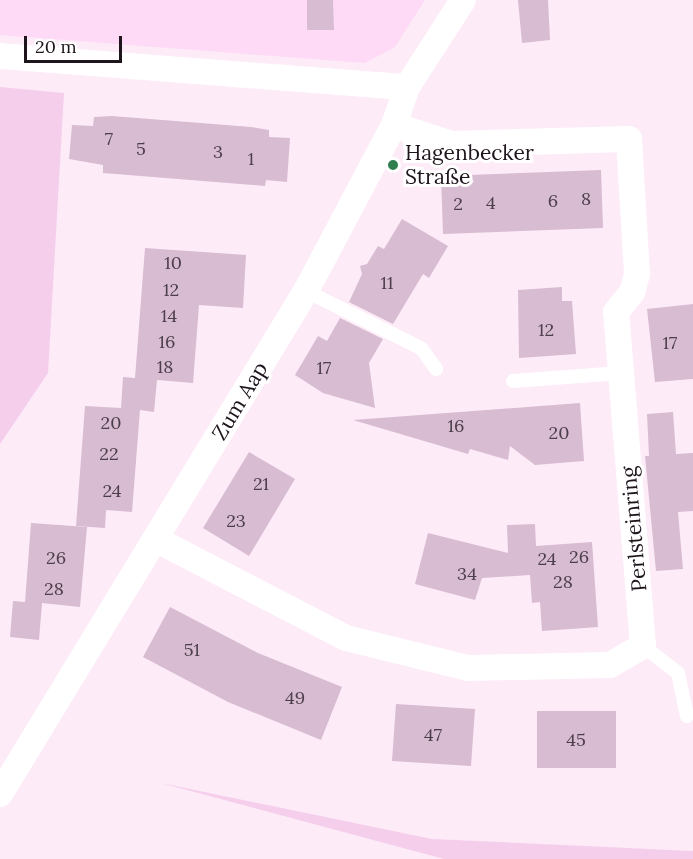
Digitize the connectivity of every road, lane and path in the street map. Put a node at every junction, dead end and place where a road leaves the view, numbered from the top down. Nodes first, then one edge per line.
1 (463, 0) edge
2 (0, 56) edge
3 (408, 87) junction
4 (394, 125) junction
5 (306, 291) junction
6 (436, 369) dead end
7 (621, 373) junction
8 (513, 381) dead end
9 (157, 540) junction
10 (643, 646) junction
11 (687, 716) dead end
12 (0, 794) edge

1 - 3 street, Zum Aap
2 - 3 street
3 - 4 street, Zum Aap
4 - 5 street, Zum Aap
4 - 7 street, Perlsteinring
5 - 6 lane
5 - 9 street, Zum Aap
7 - 8 lane
7 - 10 street, Perlsteinring
9 - 10 street
9 - 12 street, Zum Aap
10 - 11 lane

